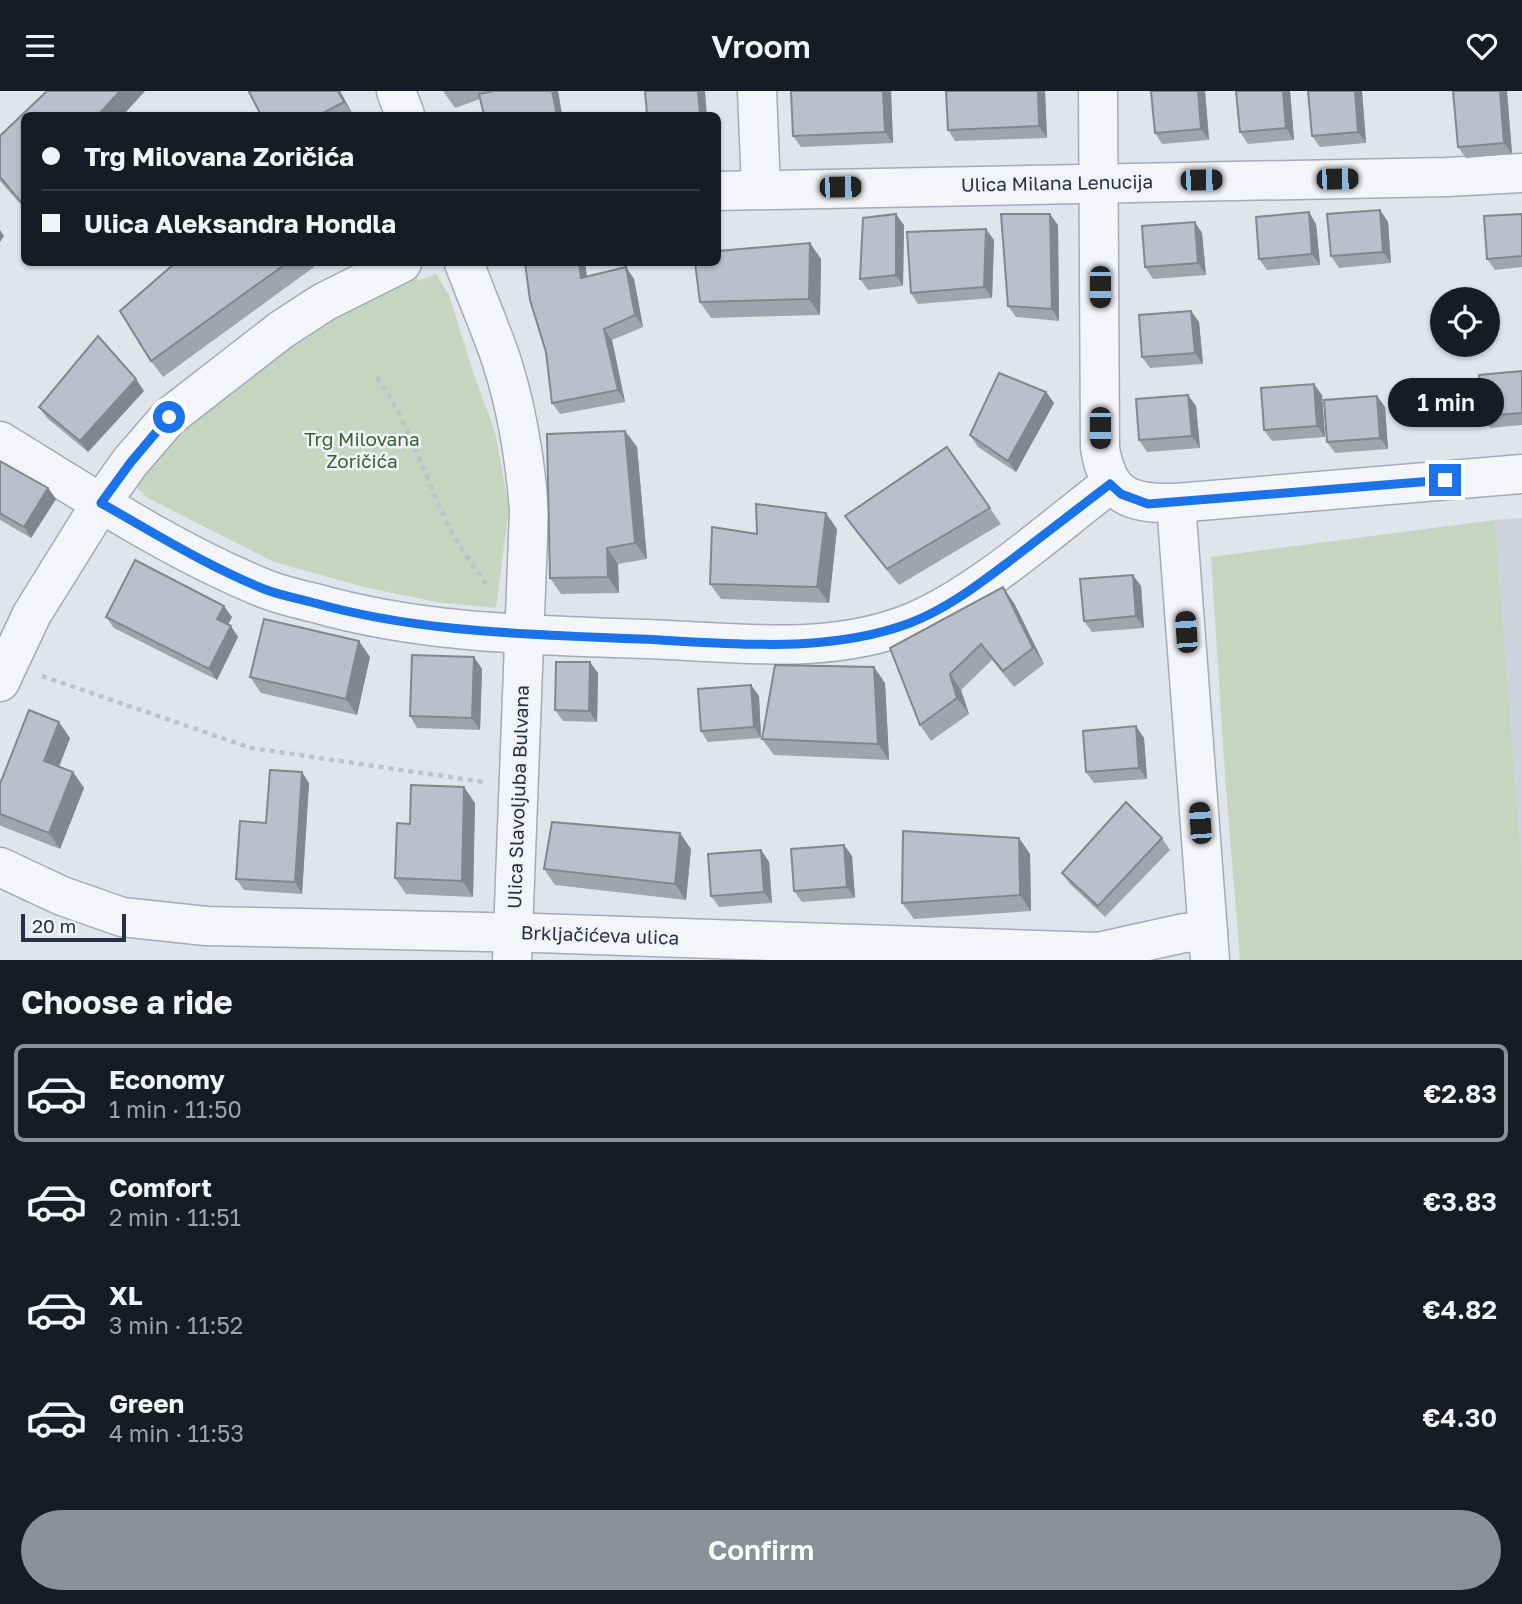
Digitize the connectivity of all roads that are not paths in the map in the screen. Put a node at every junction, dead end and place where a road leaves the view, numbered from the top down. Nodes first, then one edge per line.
1 (396, 91) edge
2 (757, 91) edge
3 (1098, 91) edge
4 (404, 112) edge
5 (1522, 173) edge
6 (1099, 182) junction
7 (761, 189) junction
8 (721, 191) edge
9 (396, 266) edge
10 (465, 266) edge
11 (0, 441) edge
12 (1522, 474) edge
13 (1110, 484) junction
14 (101, 503) junction
15 (1176, 503) junction
16 (525, 634) junction
17 (4, 673) edge
18 (0, 867) edge
19 (513, 946) edge
20 (1209, 946) edge

1 - 4 street
2 - 7 street
3 - 6 street
5 - 6 street, Ulica Milana Lenucija
6 - 7 street, Ulica Milana Lenucija
6 - 13 street
7 - 8 street, Ulica Milana Lenucija
9 - 14 street
10 - 16 street
11 - 14 street
12 - 15 street
13 - 15 street
13 - 16 street
14 - 16 street
14 - 17 street
15 - 20 street
16 - 19 street, Ulica Slavoljuba Bulvana
18 - 19 street, Brkljačićeva ulica
19 - 20 street, Brkljačićeva ulica

